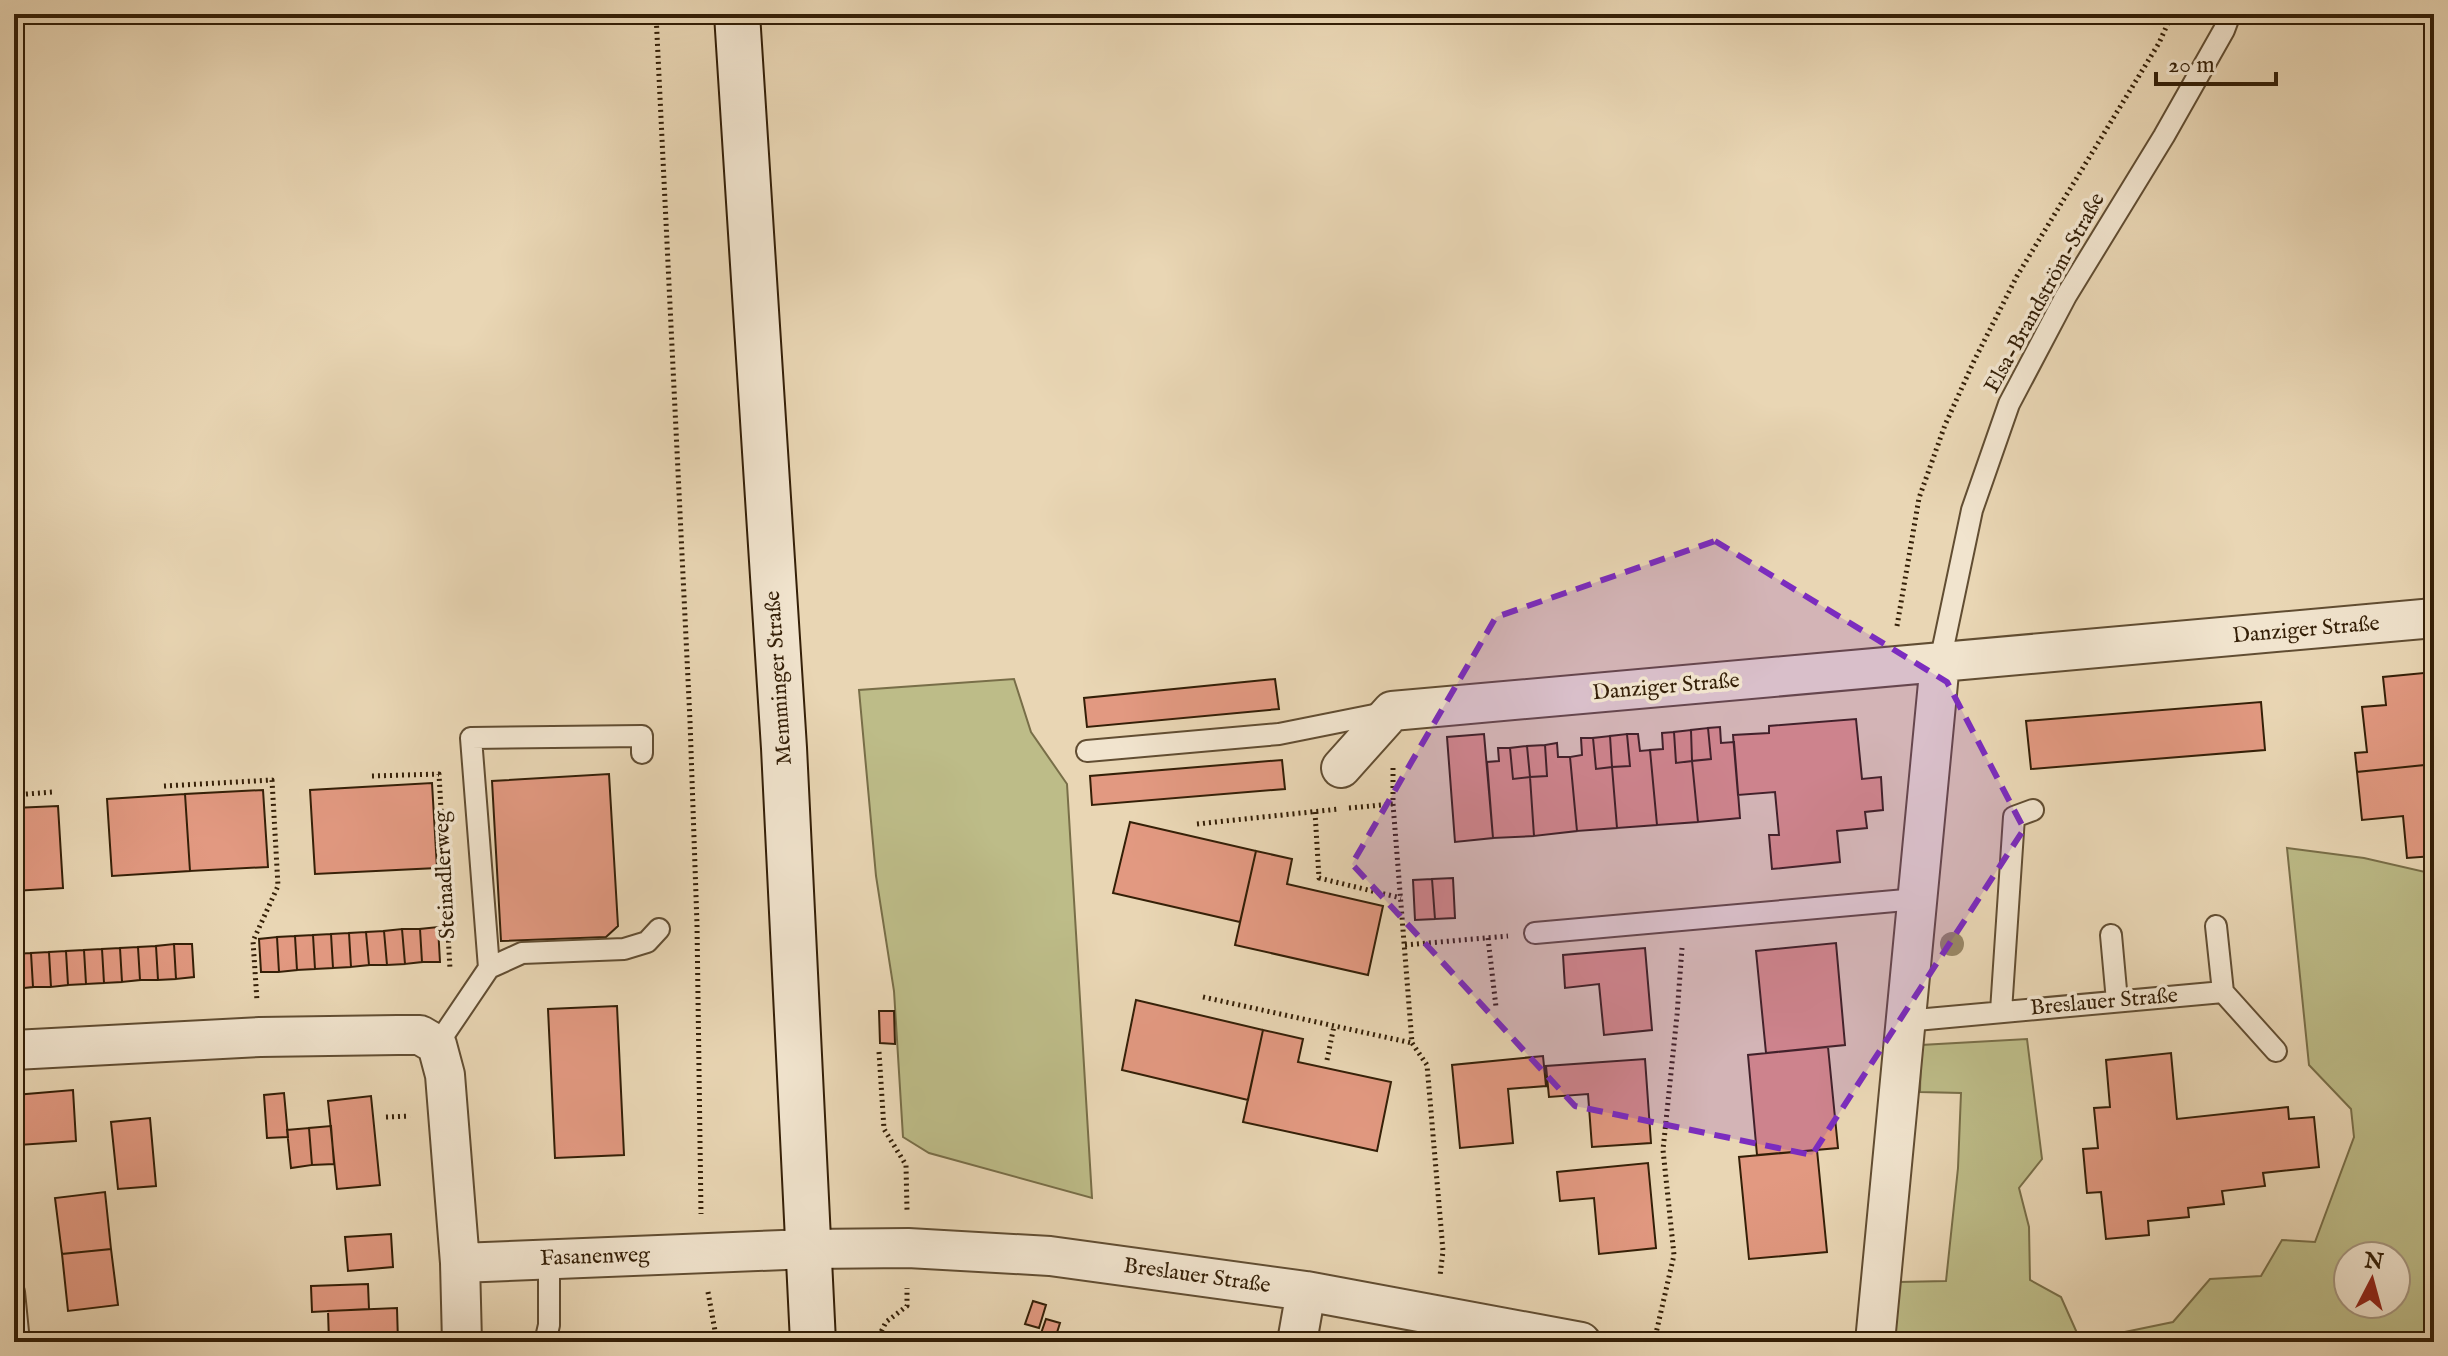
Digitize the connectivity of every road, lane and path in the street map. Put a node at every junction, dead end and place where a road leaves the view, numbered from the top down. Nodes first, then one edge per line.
1 (656, 14) edge
2 (737, 14) edge
3 (2172, 14) edge
4 (2230, 14) edge
5 (2434, 618) edge
6 (1940, 662) junction
7 (1890, 667) junction
8 (1392, 711) junction
9 (1087, 751) dead end
10 (642, 753) dead end
11 (1341, 768) dead end
12 (372, 776) dead end
13 (164, 786) dead end
14 (53, 792) dead end
15 (14, 795) edge
16 (1393, 804) junction
17 (2033, 810) dead end
18 (1315, 812) junction
19 (1197, 824) dead end
20 (1401, 898) junction
21 (1917, 899) junction
22 (1684, 919) junction
23 (2216, 926) dead end
24 (659, 929) dead end
25 (1535, 933) joint
26 (2111, 935) dead end
27 (1488, 938) junction
28 (1405, 945) junction
29 (489, 968) junction
30 (451, 975) dead end
31 (2223, 992) junction
32 (1203, 997) dead end
33 (2117, 1001) junction
34 (1496, 1007) dead end
35 (2001, 1011) junction
36 (1905, 1021) junction
37 (1334, 1026) junction
38 (260, 1037) junction
39 (1412, 1043) junction
40 (437, 1045) junction
41 (14, 1050) edge
42 (2276, 1051) dead end
43 (879, 1052) dead end
44 (1327, 1060) dead end
45 (908, 1248) junction
46 (809, 1249) junction
47 (701, 1253) junction
48 (549, 1259) junction
49 (460, 1263) junction
50 (1306, 1291) junction
51 (14, 1292) edge
52 (1436, 1314) junction
53 (19, 1342) edge
54 (462, 1342) edge
55 (545, 1342) edge
56 (717, 1342) edge
57 (813, 1342) edge
58 (876, 1342) edge
59 (1297, 1342) edge
60 (1581, 1342) edge
61 (1654, 1342) edge
62 (1875, 1342) edge

1 - 47 path
2 - 46 main road, Memminger Straße
3 - 7 path
4 - 6 lane, Elsa-Brandström-Straße
5 - 6 street, Danziger Straße
6 - 7 street, Danziger Straße
6 - 21 street
7 - 8 street, Danziger Straße
8 - 9 lane
8 - 11 street
8 - 16 path
10 - 29 lane
12 - 30 path, Steinadlerweg
13 - 38 path
14 - 15 path
16 - 18 path
16 - 20 path
17 - 35 lane
18 - 19 path
18 - 20 path
20 - 28 path
21 - 22 lane
21 - 36 street
22 - 25 lane
22 - 61 path
23 - 31 lane
24 - 29 lane
25 - 27 path
26 - 33 lane
27 - 28 path
27 - 34 path
28 - 39 path
29 - 40 lane
31 - 33 lane, Breslauer Straße
31 - 42 lane
32 - 37 path
33 - 35 lane, Breslauer Straße
35 - 36 lane, Breslauer Straße
36 - 62 street
37 - 39 path
37 - 44 path
38 - 40 street
38 - 41 street
39 - 52 path
40 - 49 street
43 - 45 path
45 - 46 street, Breslauer Straße
45 - 50 street, Breslauer Straße
45 - 58 path
46 - 47 street, Fasanenweg
46 - 57 main road, Memminger Straße
47 - 48 street, Fasanenweg
47 - 56 path
48 - 49 street, Fasanenweg
48 - 55 lane
49 - 54 street
50 - 52 street, Breslauer Straße
50 - 59 street
51 - 53 lane
52 - 60 street, Breslauer Straße

